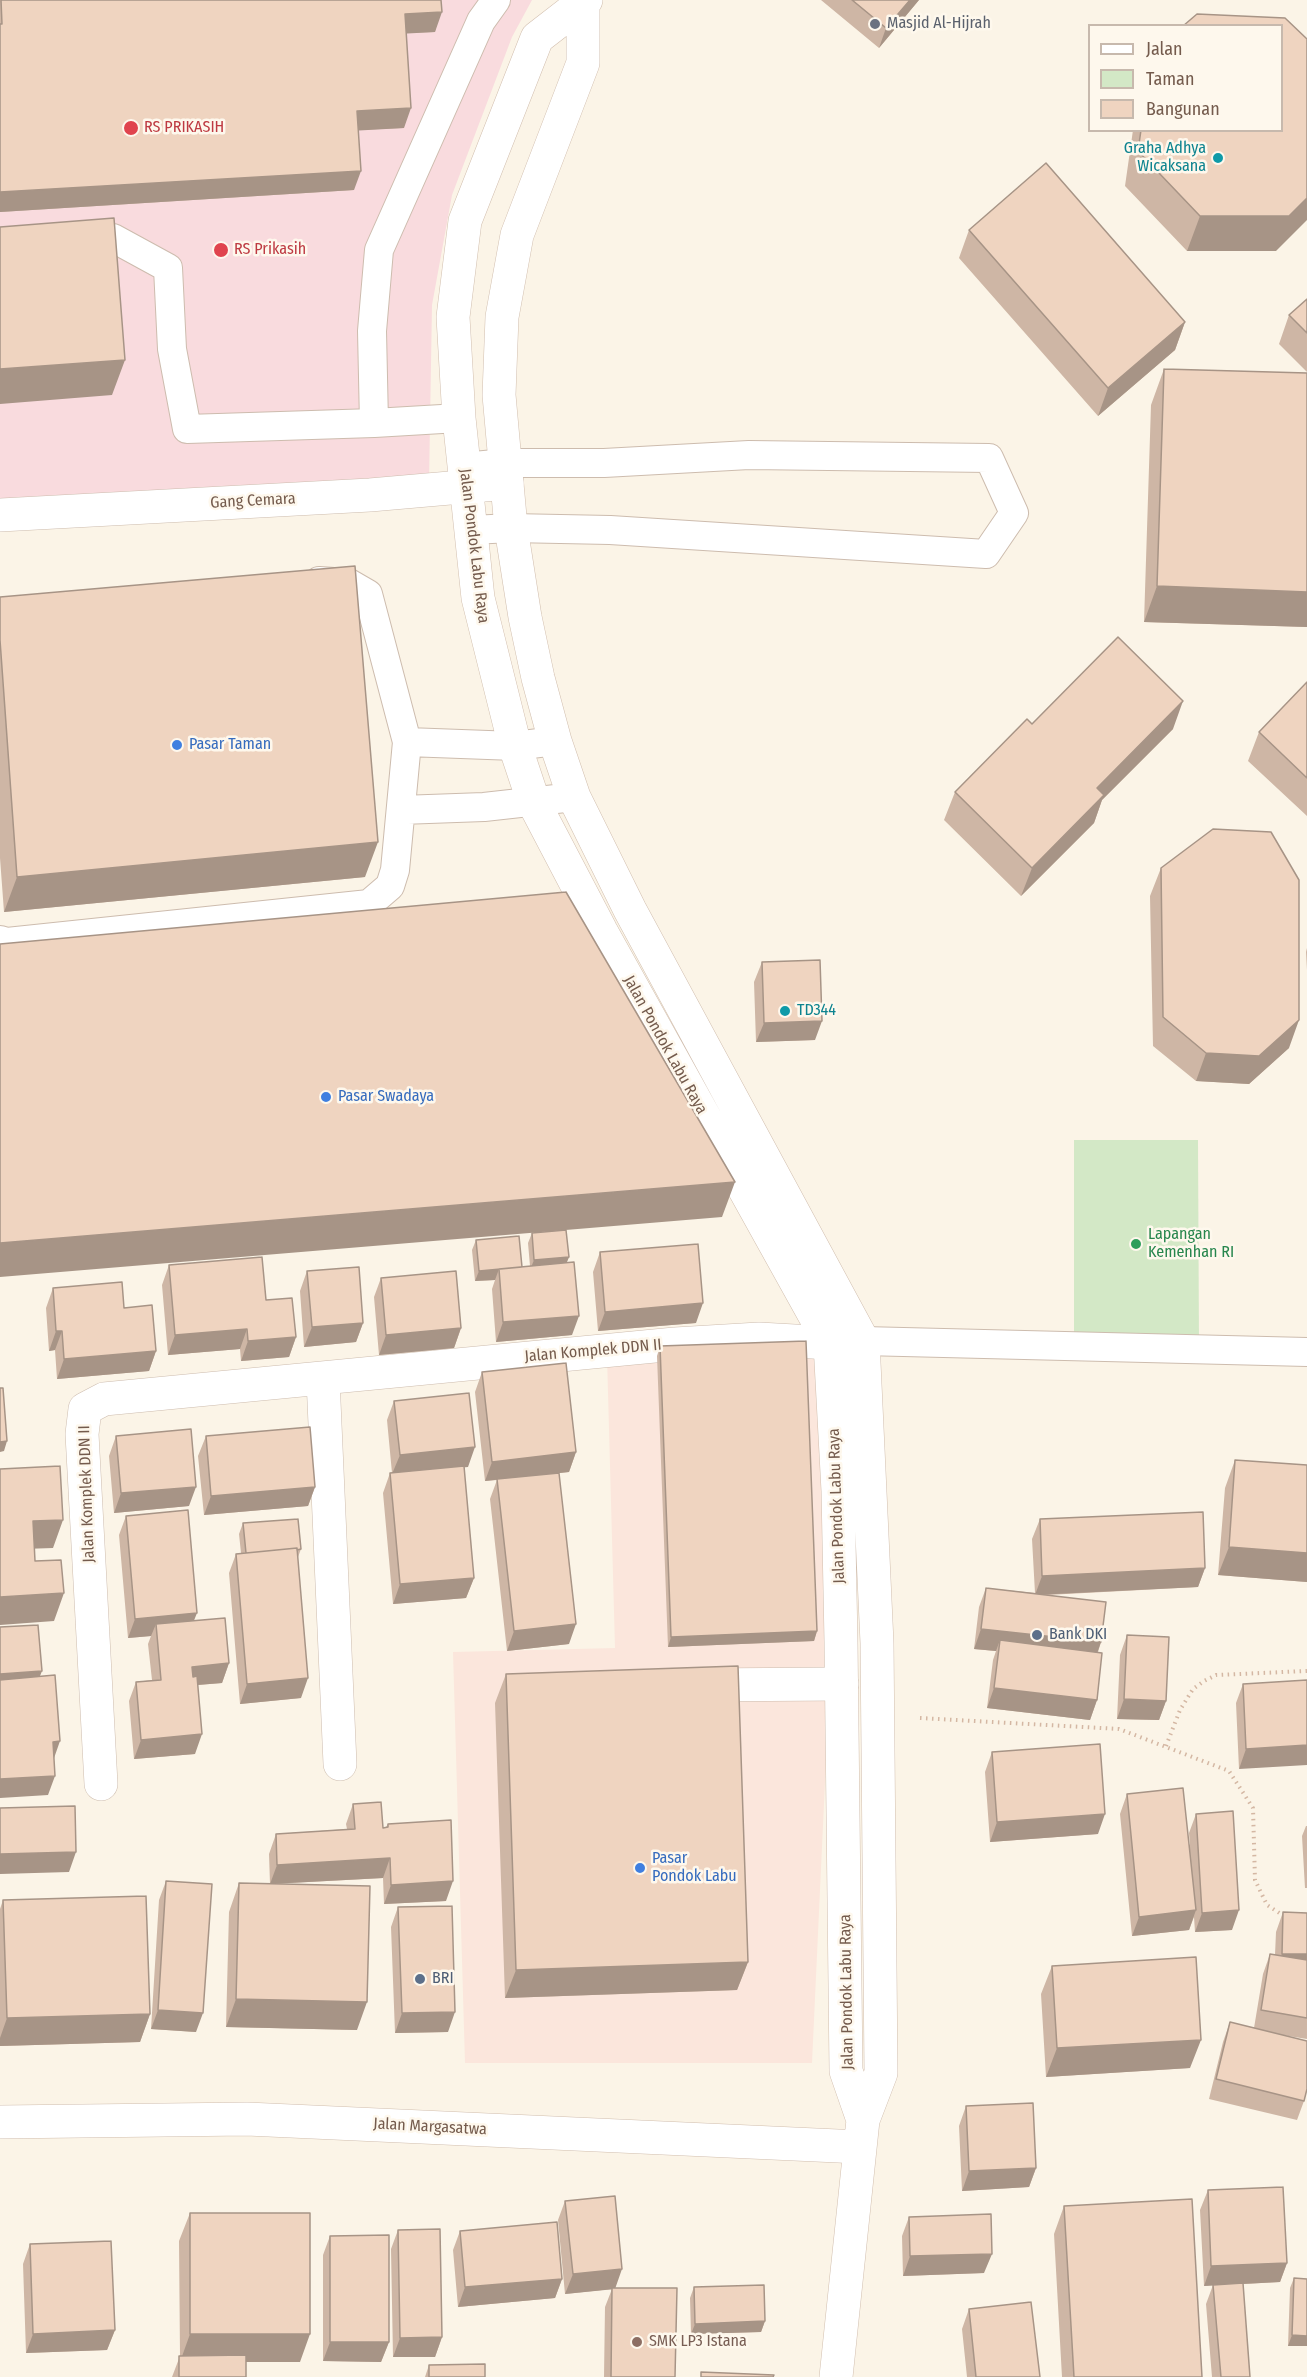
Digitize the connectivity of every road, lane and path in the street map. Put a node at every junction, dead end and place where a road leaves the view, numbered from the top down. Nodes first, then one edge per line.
1 (496, 0) edge
2 (584, 2) edge
3 (0, 243) edge
4 (459, 418) junction
5 (374, 423) junction
6 (506, 473) junction
7 (465, 476) junction
8 (0, 515) edge
9 (511, 528) junction
10 (472, 530) junction
11 (290, 583) edge
12 (555, 741) junction
13 (407, 742) junction
14 (515, 746) junction
15 (574, 797) junction
16 (534, 802) junction
17 (401, 810) junction
18 (0, 940) edge
19 (863, 1341) junction
20 (830, 1343) junction
21 (1307, 1352) edge
22 (323, 1379) junction
23 (841, 1642) junction
24 (877, 1643) junction
25 (1307, 1671) edge
26 (842, 1684) junction
27 (663, 1685) edge
28 (877, 1715) junction
29 (1165, 1747) junction
30 (340, 1764) dead end
31 (101, 1785) dead end
32 (1292, 1921) edge
33 (880, 2002) junction
34 (846, 2003) junction
35 (0, 2122) edge
36 (862, 2134) junction
37 (836, 2377) edge

1 - 5 lane
2 - 4 main road, Jalan Pondok Labu Raya
2 - 6 main road, Jalan Pondok Labu Raya
3 - 5 lane
4 - 5 lane
4 - 7 main road, Jalan Pondok Labu Raya
6 - 7 main road, Gang Cemara
6 - 9 main road, Jalan Pondok Labu Raya
6 - 9 lane
7 - 8 main road, Gang Cemara
7 - 10 main road, Jalan Pondok Labu Raya
9 - 10 lane
9 - 12 main road, Jalan Pondok Labu Raya
10 - 14 main road, Jalan Pondok Labu Raya
11 - 13 lane
12 - 14 lane
12 - 15 main road, Jalan Pondok Labu Raya
13 - 14 lane
13 - 17 lane
14 - 16 main road, Jalan Pondok Labu Raya
15 - 16 lane
15 - 19 main road, Jalan Pondok Labu Raya
16 - 17 lane
16 - 20 main road, Jalan Pondok Labu Raya
17 - 18 lane
19 - 20 main road, Jalan Komplek DDN II
19 - 21 lane
19 - 24 main road, Jalan Pondok Labu Raya
20 - 22 main road, Jalan Komplek DDN II
20 - 23 main road, Jalan Pondok Labu Raya
22 - 30 main road
22 - 31 main road, Jalan Komplek DDN II
23 - 24 main road
23 - 26 main road, Jalan Pondok Labu Raya
24 - 28 main road, Jalan Pondok Labu Raya
25 - 29 path
26 - 27 main road
26 - 34 main road, Jalan Pondok Labu Raya
28 - 29 path
28 - 33 main road, Jalan Pondok Labu Raya
29 - 32 path
33 - 34 main road
33 - 36 main road, Jalan Pondok Labu Raya
34 - 36 main road, Jalan Pondok Labu Raya
35 - 36 main road, Jalan Margasatwa
36 - 37 main road, Jalan Pondok Labu Raya

